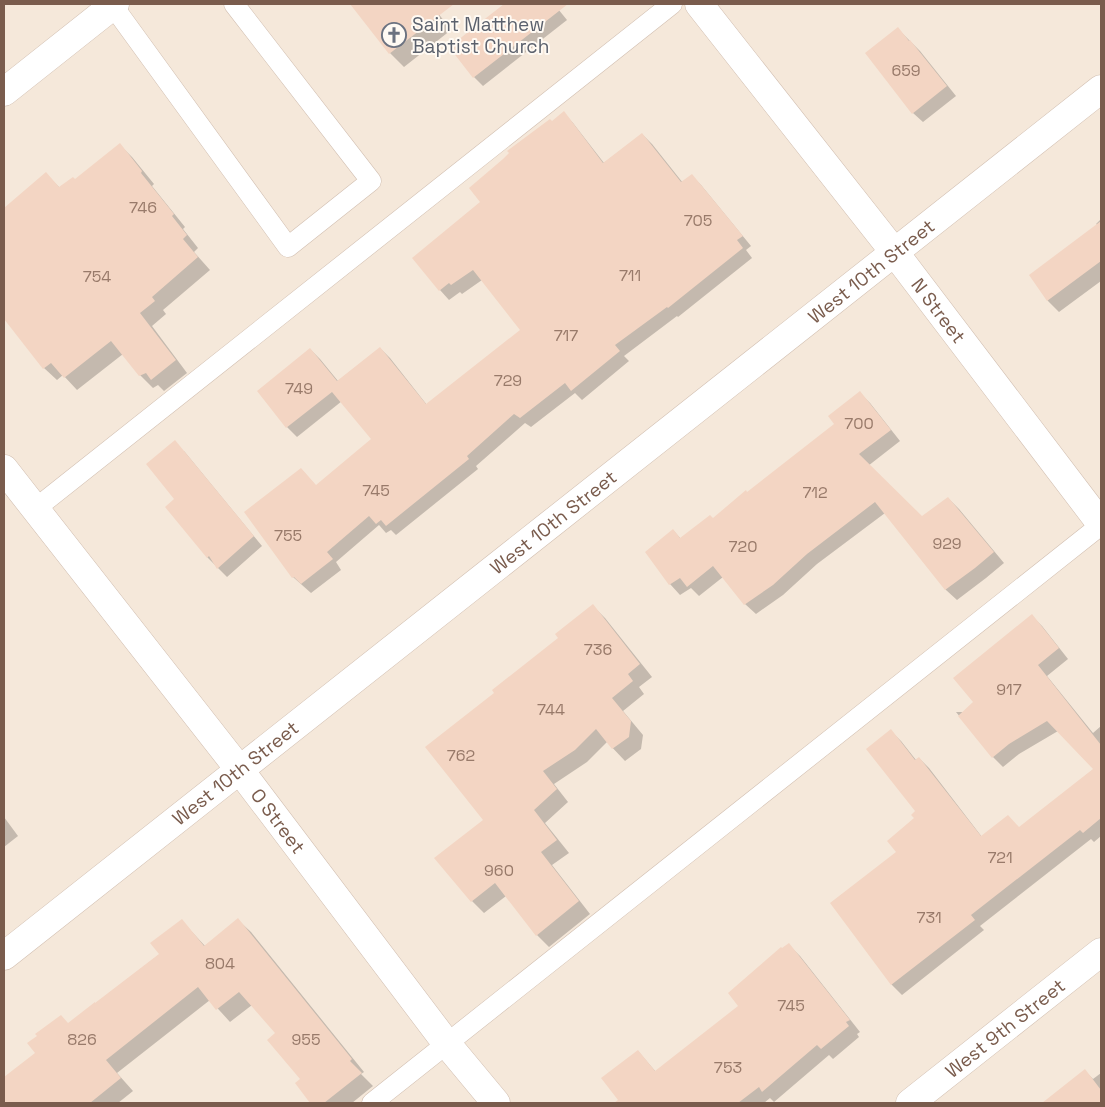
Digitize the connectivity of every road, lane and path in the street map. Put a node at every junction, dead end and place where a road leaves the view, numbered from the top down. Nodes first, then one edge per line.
1 (234, 4) edge
2 (672, 4) edge
3 (699, 4) edge
4 (114, 5) edge
5 (1101, 88) edge
6 (4, 92) edge
7 (895, 253) junction
8 (4, 469) edge
9 (35, 509) junction
10 (1101, 524) edge
11 (239, 769) junction
12 (1101, 952) edge
13 (4, 956) edge
14 (447, 1044) junction
15 (372, 1103) edge
16 (496, 1103) edge
17 (910, 1103) edge

1 - 4 lane
2 - 9 lane
3 - 7 street, N Street
4 - 6 street
5 - 7 street, West 10th Street
7 - 10 street, N Street
7 - 11 street, West 10th Street
8 - 9 street, O Street
9 - 11 street, O Street
10 - 14 lane
11 - 13 street, West 10th Street
11 - 14 street, O Street
12 - 17 street, West 9th Street
14 - 15 lane
14 - 16 street, O Street

